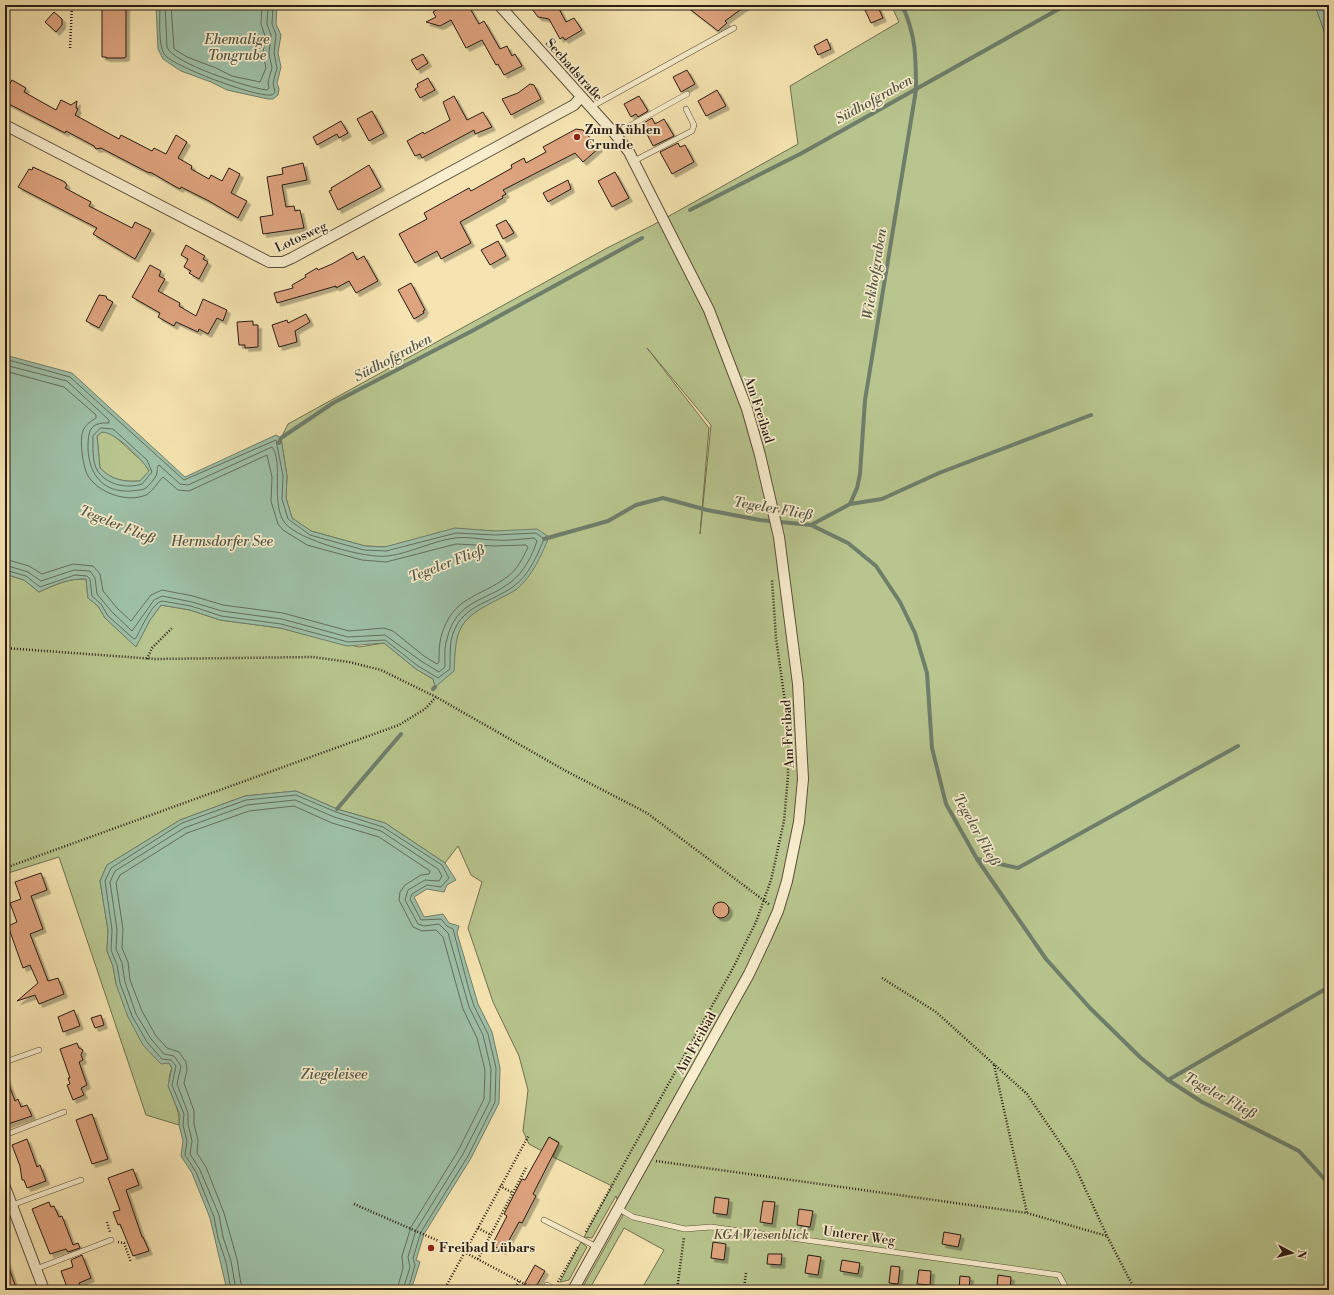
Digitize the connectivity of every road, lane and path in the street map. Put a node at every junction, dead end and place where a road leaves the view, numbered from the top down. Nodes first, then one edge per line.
1 (72, 5) edge
2 (499, 5) edge
3 (734, 28) dead end
4 (70, 48) dead end
5 (687, 94) dead end
6 (581, 97) junction
7 (591, 107) junction
8 (686, 109) dead end
9 (5, 126) edge
10 (615, 134) junction
11 (632, 157) junction
12 (772, 579) dead end
13 (173, 626) dead end
14 (5, 648) edge
15 (147, 659) junction
16 (436, 697) junction
17 (5, 868) edge
18 (765, 901) junction
19 (882, 978) dead end
20 (39, 1050) dead end
21 (5, 1062) edge
22 (993, 1064) junction
23 (64, 1112) dead end
24 (5, 1135) edge
25 (529, 1135) dead end
26 (646, 1160) junction
27 (527, 1166) dead end
28 (81, 1180) dead end
29 (500, 1186) junction
30 (5, 1187) edge
31 (513, 1193) junction
32 (354, 1204) dead end
33 (12, 1205) junction
34 (618, 1208) junction
35 (1027, 1213) junction
36 (544, 1220) dead end
37 (478, 1228) junction
38 (685, 1229) junction
39 (491, 1235) junction
40 (1107, 1236) junction
41 (582, 1239) junction
42 (112, 1241) joint
43 (597, 1247) junction
44 (464, 1252) junction
45 (478, 1259) junction
46 (131, 1262) dead end
47 (36, 1269) junction
48 (746, 1273) dead end
49 (519, 1281) junction
50 (547, 1285) dead end
51 (555, 1289) edge
52 (748, 1289) dead end
53 (44, 1290) edge
54 (444, 1290) edge
55 (514, 1290) edge
56 (536, 1290) edge
57 (573, 1290) edge
58 (677, 1290) edge
59 (1067, 1290) edge
60 (1135, 1290) edge

1 - 4 path
2 - 6 street, Seebadstraße
3 - 7 lane
5 - 10 lane
6 - 7 street, Seebadstraße
6 - 9 street, Lotosweg
7 - 10 street, Seebadstraße
8 - 11 lane
10 - 11 street, Seebadstraße
11 - 26 street, Am Freibad
12 - 18 path
13 - 15 path
14 - 15 path
15 - 16 path
16 - 17 path
16 - 18 path
18 - 41 path
19 - 22 path
20 - 21 lane
22 - 35 path
22 - 40 path
23 - 24 lane
25 - 29 path
26 - 34 street, Am Freibad
26 - 35 path
27 - 31 path
28 - 33 lane
29 - 31 path
29 - 37 path
30 - 33 street
31 - 39 path
32 - 44 path
33 - 47 street
34 - 38 lane, Unterer Weg
34 - 43 street, Am Freibad
35 - 40 path
36 - 41 lane
37 - 39 path
37 - 44 path
38 - 58 path
38 - 59 lane, Unterer Weg
39 - 45 path
40 - 60 path
41 - 43 lane
41 - 51 path
42 - 46 path
42 - 47 lane
43 - 57 street, Am Freibad
44 - 45 path
44 - 54 path
45 - 49 path
47 - 53 street
48 - 52 path
49 - 55 path
49 - 56 path
50 - 51 lane

